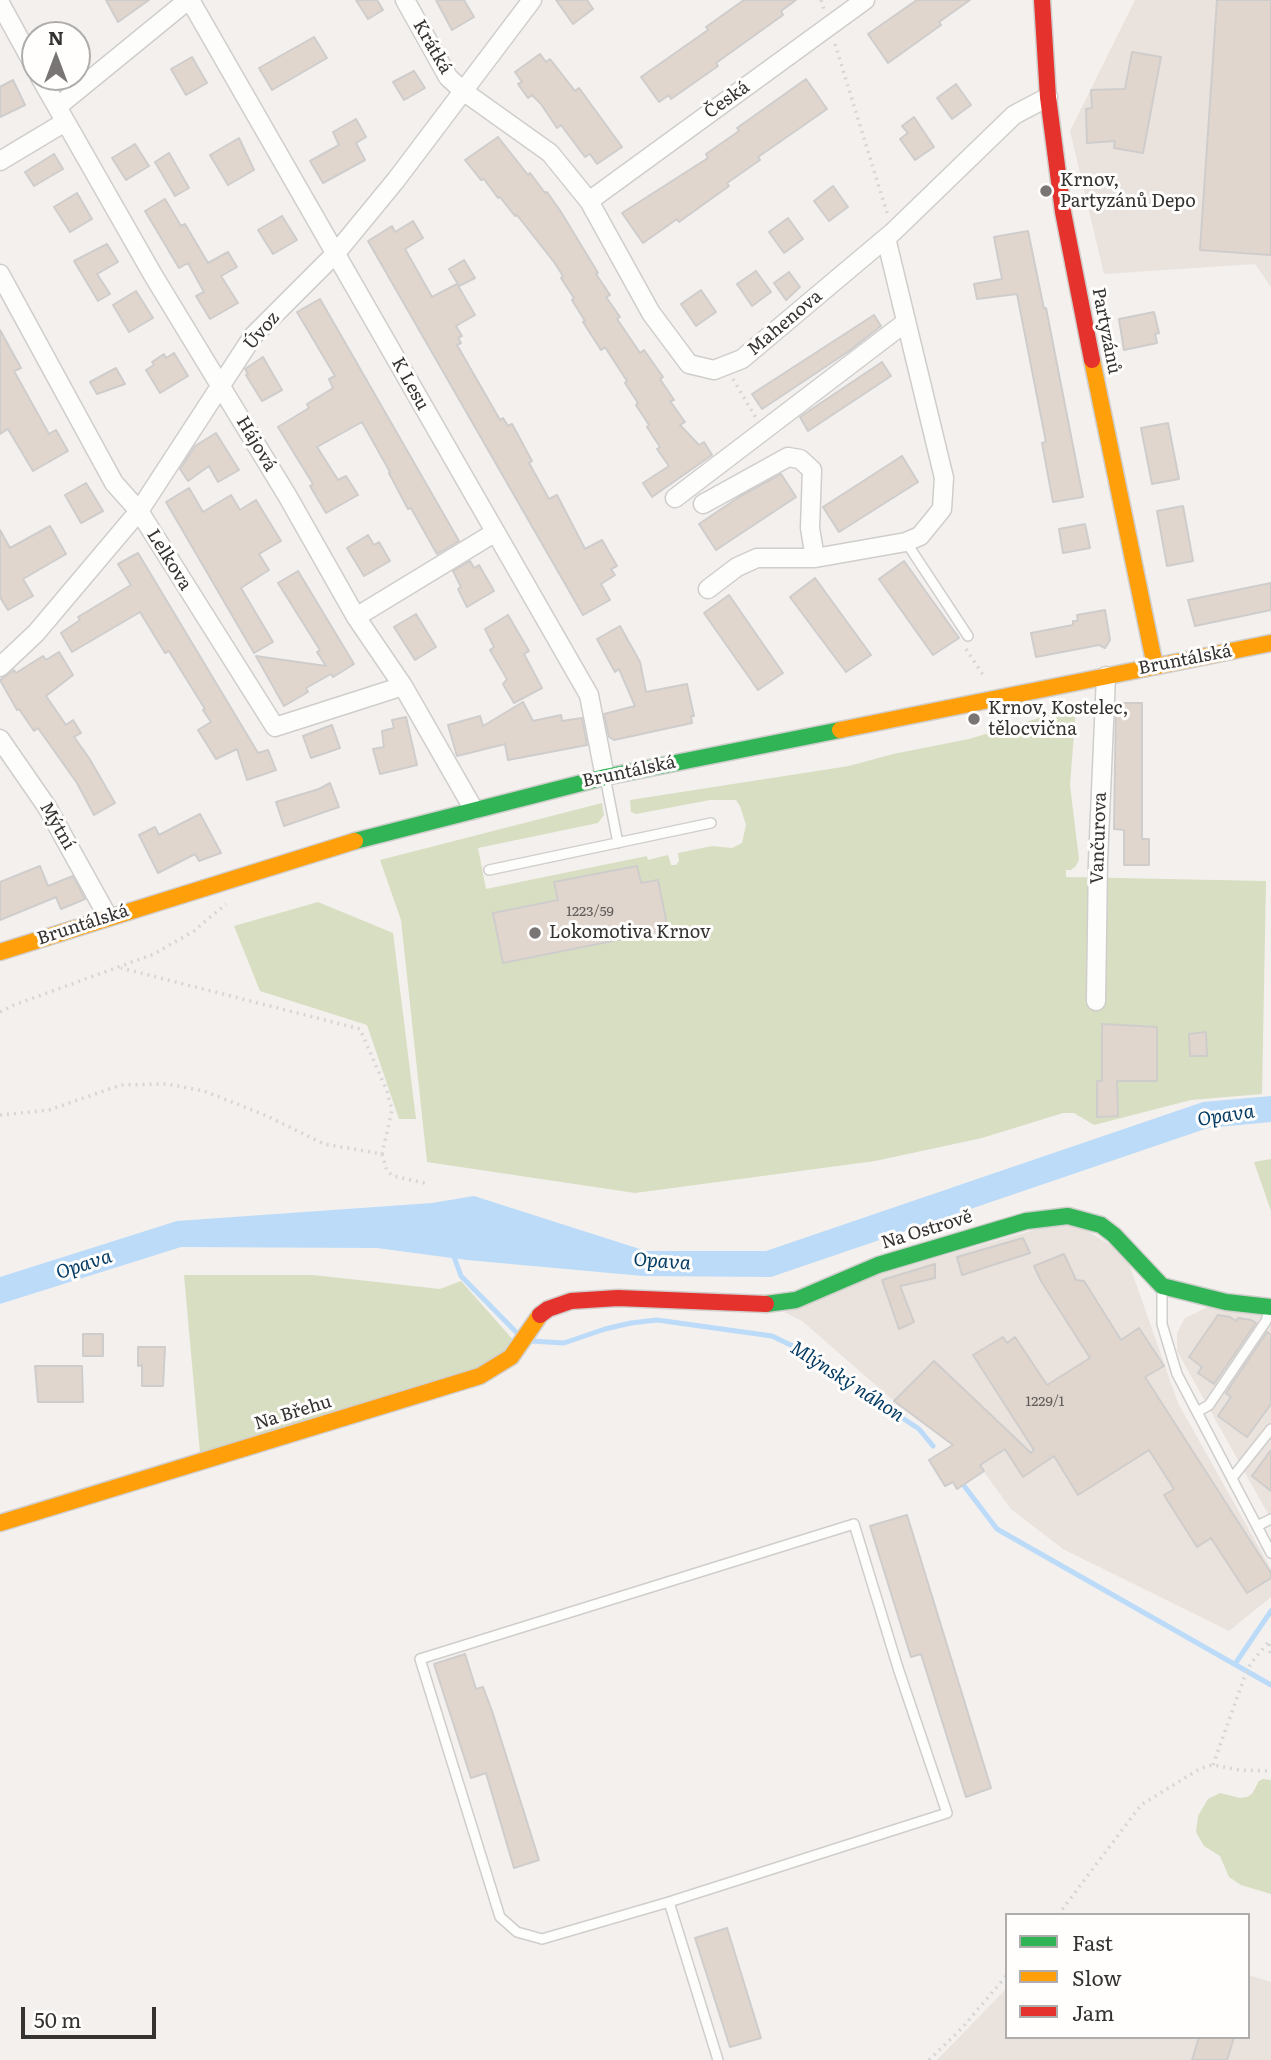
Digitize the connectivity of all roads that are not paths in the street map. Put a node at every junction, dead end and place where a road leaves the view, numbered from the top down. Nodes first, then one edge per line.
1 (189, 0) edge
2 (405, 0) edge
3 (532, 0) edge
4 (865, 0) edge
5 (1042, 0) edge
6 (1, 5) edge
7 (21, 42) edge
8 (48, 91) edge
9 (463, 91) junction
10 (1048, 97) junction
11 (61, 115) junction
12 (0, 161) edge
13 (589, 201) junction
14 (889, 235) junction
15 (336, 253) junction
16 (0, 274) edge
17 (906, 322) junction
18 (220, 386) junction
19 (675, 498) dead end
20 (703, 504) dead end
21 (139, 511) junction
22 (494, 533) junction
23 (906, 542) junction
24 (815, 558) junction
25 (708, 589) dead end
26 (356, 617) junction
27 (968, 636) dead end
28 (1271, 643) edge
29 (1156, 666) junction
30 (0, 667) edge
31 (1106, 676) junction
32 (403, 686) junction
33 (0, 739) edge
34 (605, 777) junction
35 (474, 810) junction
36 (711, 823) dead end
37 (618, 843) junction
38 (489, 870) dead end
39 (108, 917) junction
40 (0, 952) edge
41 (1096, 1001) dead end
42 (1162, 1286) junction
43 (571, 1301) joint
44 (1271, 1307) edge
45 (1197, 1412) junction
46 (1271, 1429) edge
47 (1232, 1478) junction
48 (1271, 1519) edge
49 (0, 1523) edge
50 (1257, 1525) junction
51 (1271, 1553) edge
52 (669, 1902) junction
53 (718, 2060) edge

1 - 11 street
1 - 15 street, K Lesu
2 - 9 street, Krátká
3 - 9 street, Úvoz
4 - 13 street, Česká
5 - 10 street, Partyzánů
6 - 7 street
8 - 11 street, Hájová
9 - 13 street
9 - 15 street, Úvoz
10 - 14 street, Mahenova
10 - 29 street, Partyzánů
11 - 12 street
11 - 18 street, Hájová
13 - 14 street, Mahenova
14 - 17 street
15 - 18 street, Úvoz
15 - 22 street, K Lesu
16 - 21 street, Lelkova
17 - 19 street
17 - 23 street
18 - 21 street, Úvoz
18 - 26 street, Hájová
20 - 24 street
21 - 30 street, Úvoz
21 - 32 street, Lelkova
22 - 26 street
22 - 34 street, K Lesu
23 - 24 street
23 - 27 lane
24 - 25 street
26 - 32 street, Hájová
28 - 29 street, Bruntálská
29 - 31 street, Bruntálská
31 - 34 street, Bruntálská
31 - 41 street, Vančurova
32 - 35 street, Hájová
33 - 39 street, Mýtní
34 - 35 street, Bruntálská
34 - 37 lane
35 - 39 street, Bruntálská
36 - 37 lane
37 - 38 lane
39 - 40 street, Bruntálská
42 - 43 street, Na Ostrově
42 - 44 street
42 - 45 lane
43 - 49 street, Na Břehu
44 - 45 lane
45 - 47 lane
46 - 47 lane
47 - 50 lane
48 - 50 lane
50 - 51 lane
52 - 52 lane
52 - 53 lane

